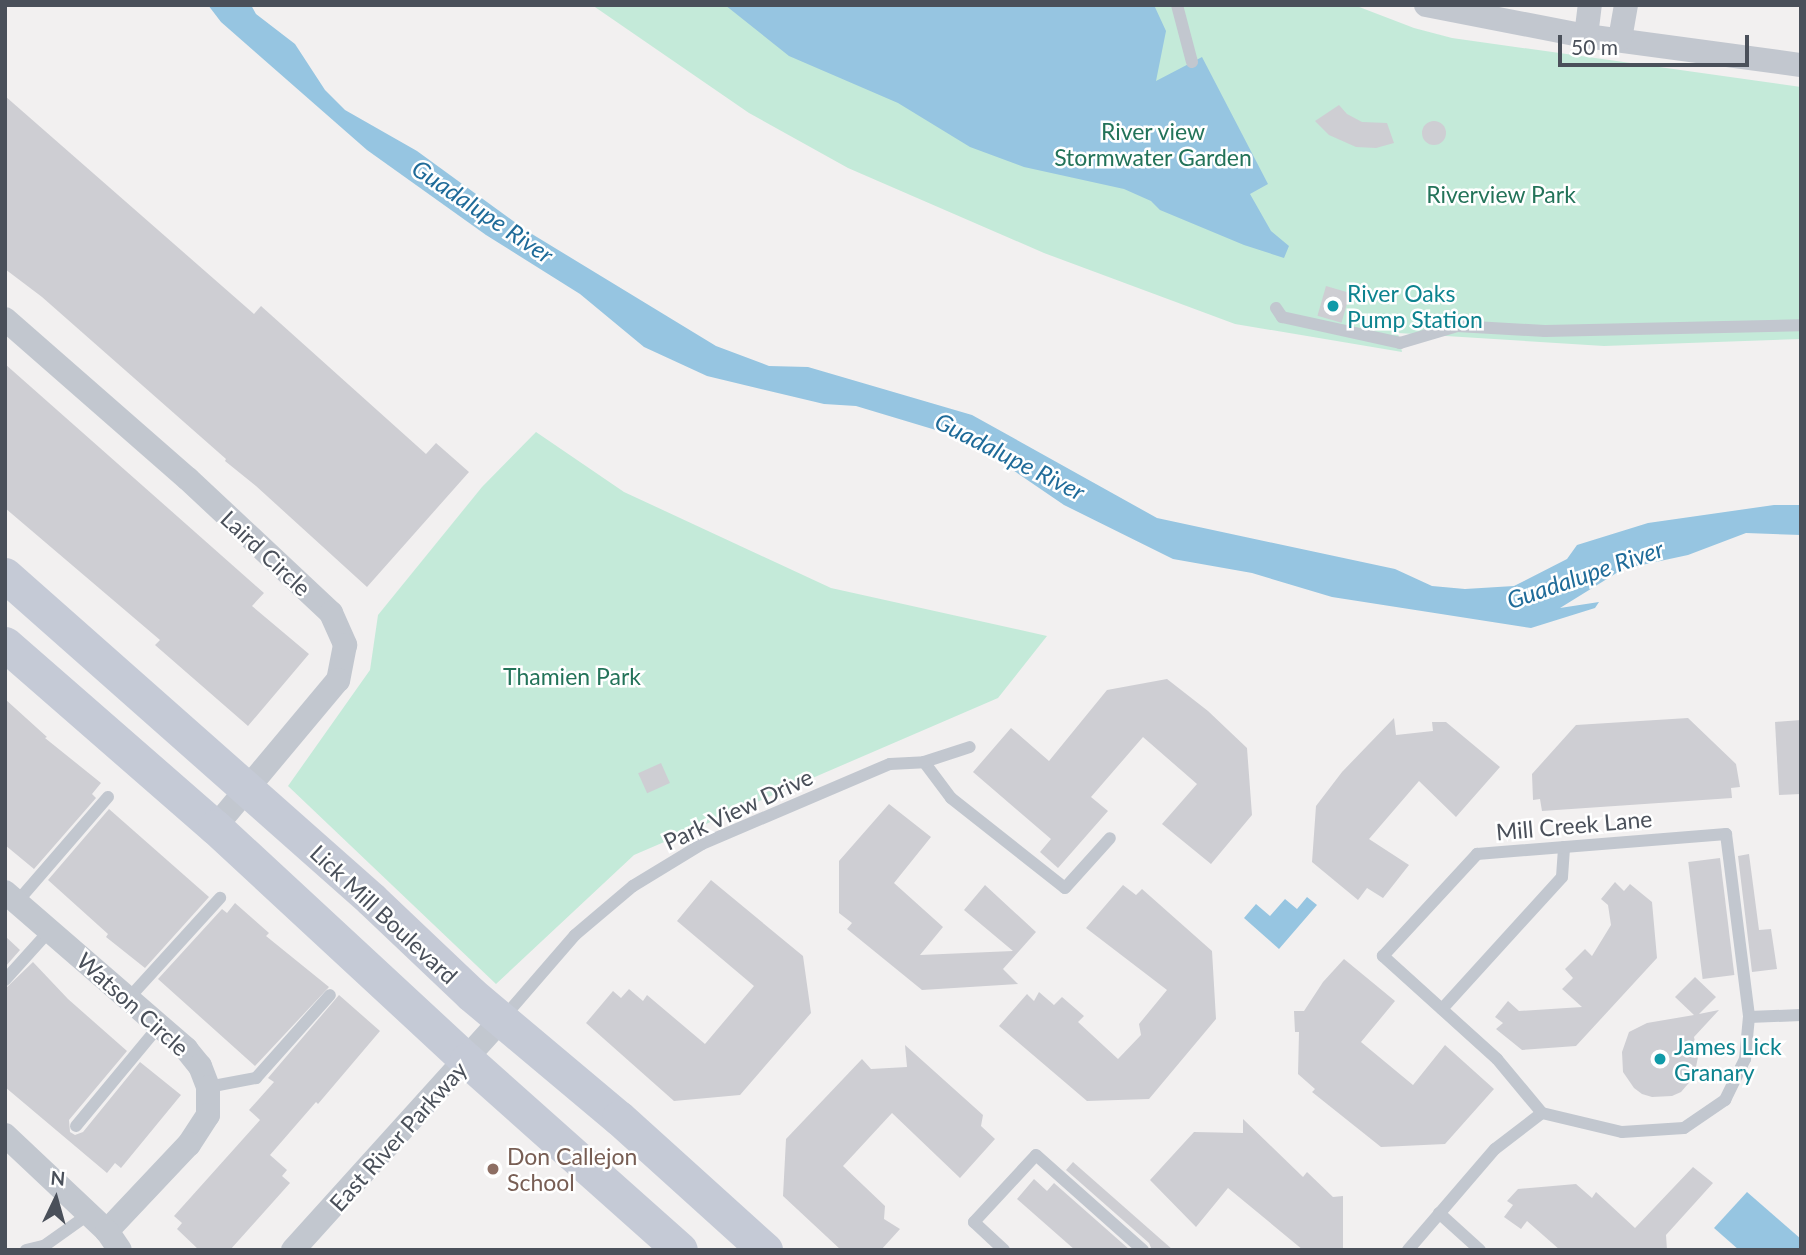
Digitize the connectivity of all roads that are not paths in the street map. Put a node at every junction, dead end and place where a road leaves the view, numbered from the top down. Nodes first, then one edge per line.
1 (1177, 5) edge
2 (1426, 5) edge
3 (1590, 5) edge
4 (1626, 5) edge
5 (1586, 36) junction
6 (1620, 39) junction
7 (1192, 62) dead end
8 (1801, 65) edge
9 (1276, 308) dead end
10 (5, 319) edge
11 (1801, 325) edge
12 (5, 575) edge
13 (5, 644) edge
14 (970, 747) dead end
15 (924, 762) junction
16 (245, 789) junction
17 (108, 797) dead end
18 (215, 827) junction
19 (1110, 838) dead end
20 (1564, 847) junction
21 (11, 897) edge
22 (220, 898) dead end
23 (50, 930) junction
24 (5, 980) edge
25 (330, 995) dead end
26 (128, 999) junction
27 (1441, 1009) junction
28 (1801, 1015) edge
29 (1749, 1017) junction
30 (501, 1020) junction
31 (159, 1026) junction
32 (467, 1060) junction
33 (208, 1087) junction
34 (1542, 1112) junction
35 (76, 1126) dead end
36 (5, 1135) edge
37 (1439, 1213) junction
38 (89, 1214) junction
39 (113, 1240) edge
40 (26, 1250) edge
41 (293, 1250) edge
42 (680, 1250) edge
43 (765, 1250) edge
44 (1004, 1250) edge
45 (1143, 1250) edge
46 (1408, 1250) edge
47 (1480, 1250) edge

1 - 7 lane
2 - 5 street
3 - 5 street
4 - 6 street
5 - 6 street
6 - 8 street
9 - 11 lane
10 - 16 street, Laird Circle
12 - 16 main road, Lick Mill Boulevard
13 - 18 main road
14 - 15 lane, Park View Drive
15 - 19 lane
15 - 30 lane, Park View Drive
16 - 18 street, Laird Circle
16 - 30 main road, Lick Mill Boulevard
17 - 21 lane
18 - 32 main road
20 - 27 lane
20 - 27 lane, Mill Creek Lane
20 - 29 lane, Mill Creek Lane
21 - 23 street, Watson Circle
22 - 26 lane
23 - 24 lane
23 - 26 street, Watson Circle
25 - 33 lane
26 - 31 street, Watson Circle
27 - 34 lane, Mill Creek Lane
28 - 29 lane
29 - 34 lane
30 - 32 street, East River Parkway
30 - 43 main road, Lick Mill Boulevard
31 - 33 street, Watson Circle
31 - 35 lane
32 - 41 street, East River Parkway
32 - 42 main road
33 - 39 street
34 - 37 lane
36 - 38 street
37 - 46 lane
37 - 47 lane
38 - 39 street
38 - 40 lane
44 - 45 lane

